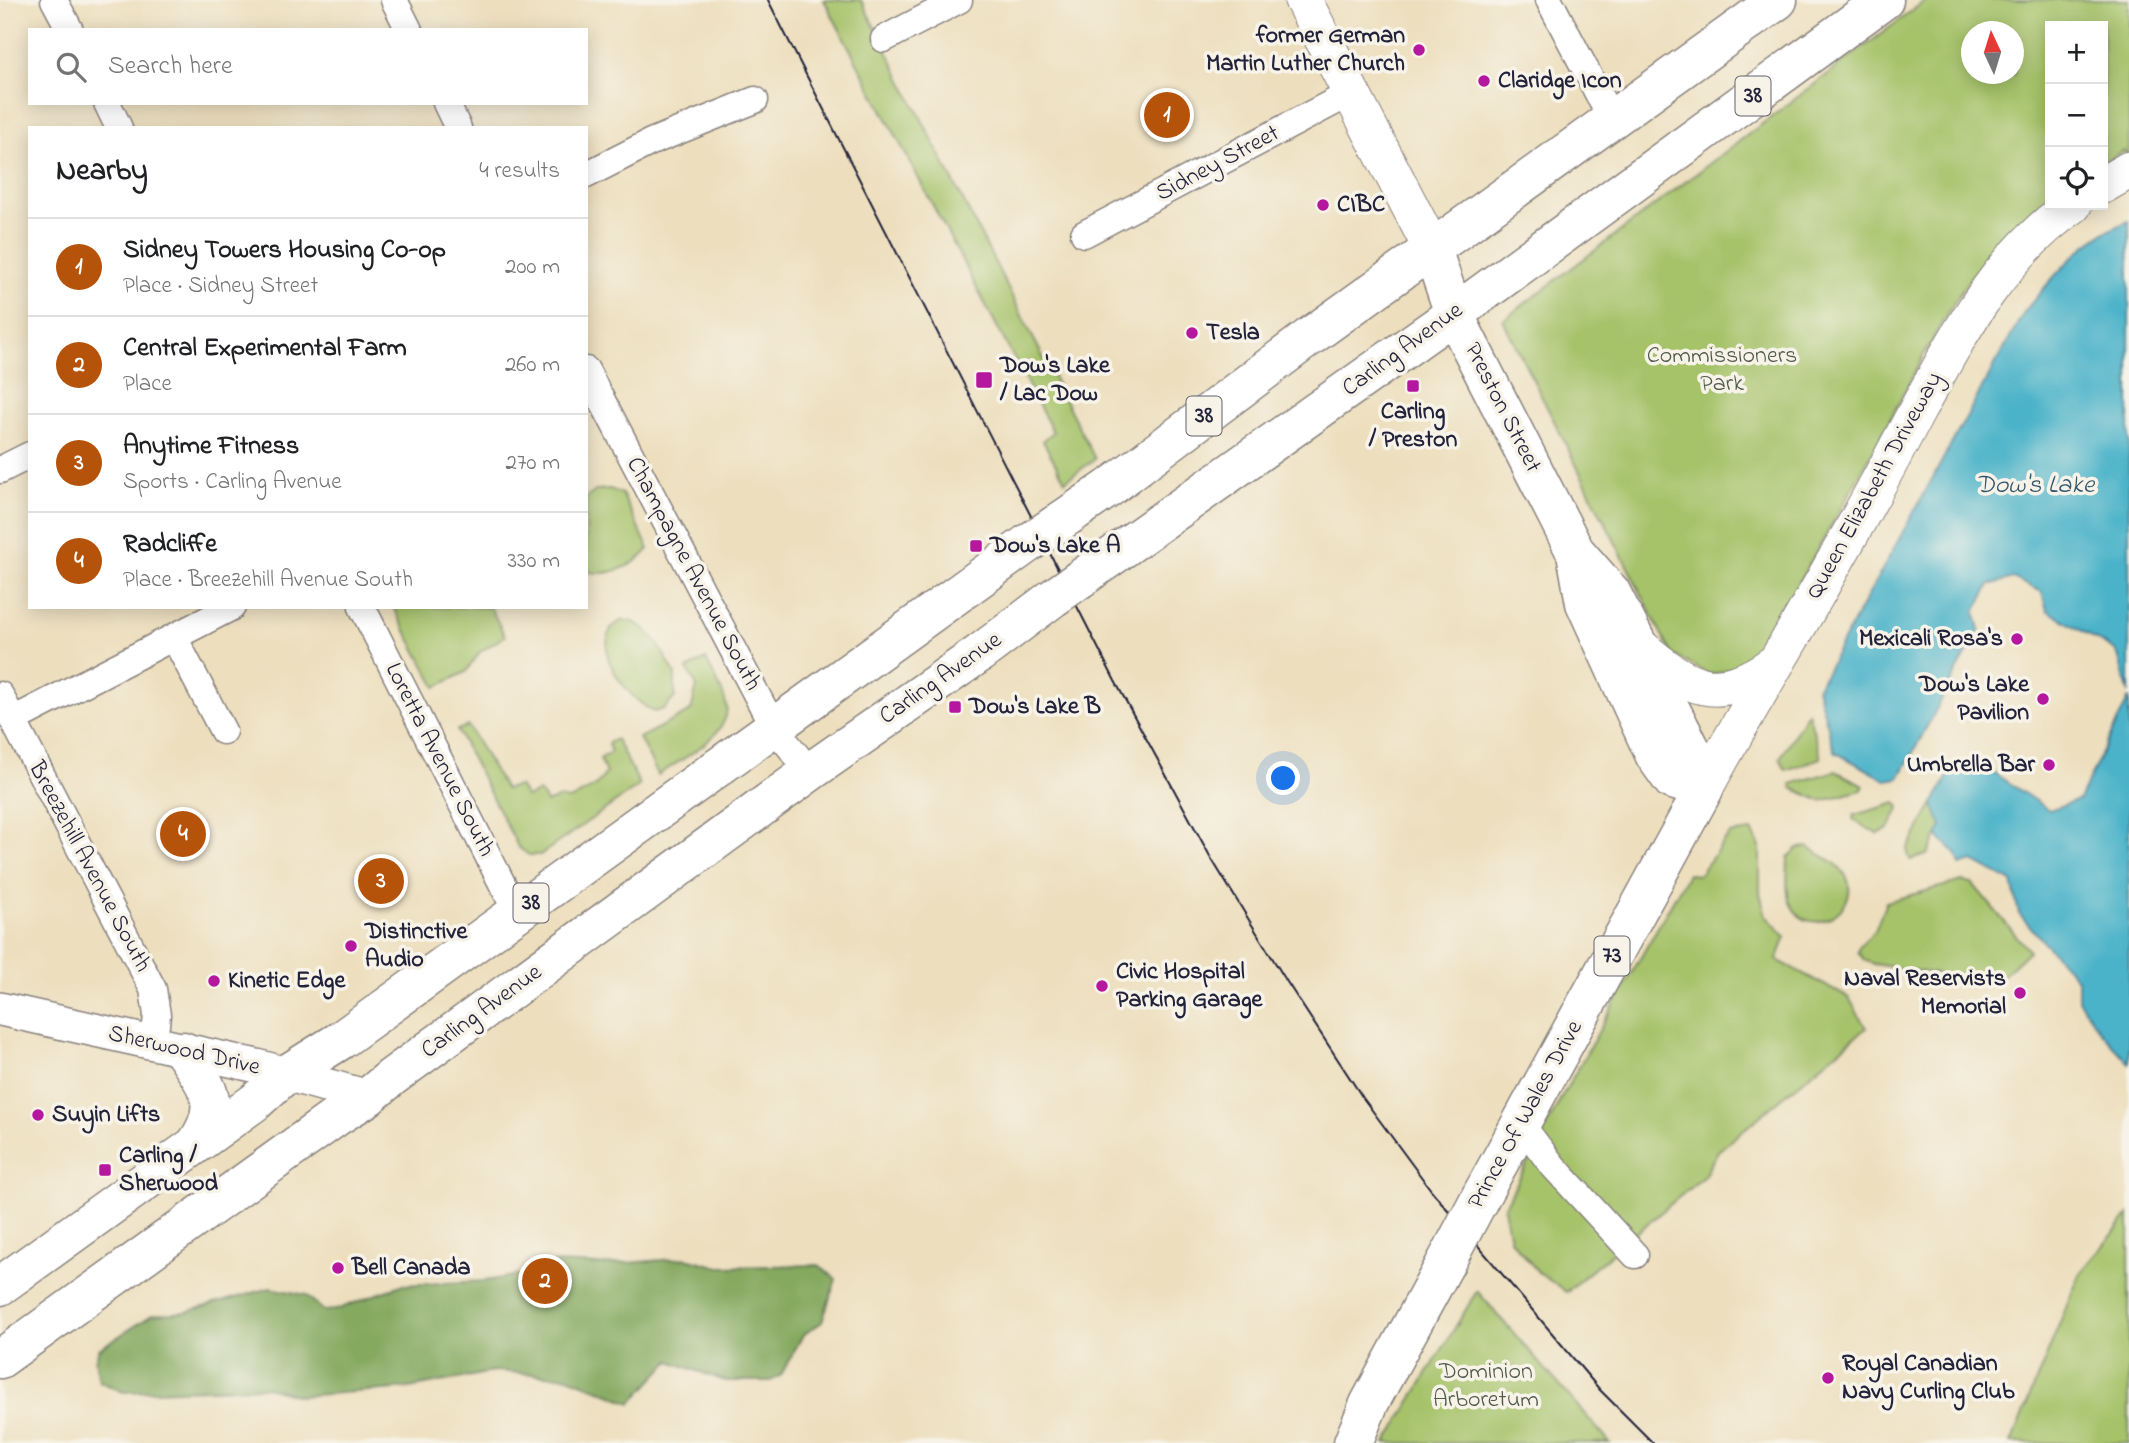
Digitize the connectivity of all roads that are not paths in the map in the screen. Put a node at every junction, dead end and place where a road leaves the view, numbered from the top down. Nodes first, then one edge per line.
1 (54, 0) edge
2 (394, 0) edge
3 (959, 0) edge
4 (1303, 0) edge
5 (1549, 0) edge
6 (1778, 0) edge
7 (1884, 0) edge
8 (69, 28) edge
9 (408, 28) edge
10 (884, 39) dead end
11 (1351, 93) junction
12 (755, 100) dead end
13 (108, 105) edge
14 (447, 105) edge
15 (1612, 121) junction
16 (119, 126) edge
17 (457, 126) edge
18 (2129, 170) edge
19 (588, 174) edge
20 (2108, 182) edge
21 (2066, 210) edge
22 (1084, 234) dead end
23 (1432, 249) junction
24 (1454, 314) junction
25 (588, 374) edge
26 (28, 456) edge
27 (0, 470) edge
28 (1575, 551) junction
29 (228, 609) edge
30 (363, 609) edge
31 (174, 637) junction
32 (1639, 646) junction
33 (1775, 663) junction
34 (0, 695) edge
35 (13, 720) junction
36 (773, 726) junction
37 (223, 731) dead end
38 (810, 772) junction
39 (1704, 789) junction
40 (517, 913) junction
41 (0, 1009) edge
42 (168, 1047) junction
43 (285, 1075) junction
44 (368, 1097) junction
45 (1520, 1124) junction
46 (196, 1144) junction
47 (167, 1237) junction
48 (1635, 1255) dead end
49 (0, 1286) edge
50 (0, 1359) edge
51 (1353, 1443) edge

1 - 8 street
2 - 9 street
3 - 10 street
4 - 11 main road, Preston Street
5 - 15 street
6 - 15 main road, 38
7 - 24 main road, Carling Avenue / 38
11 - 22 street, Sidney Street
11 - 23 main road, Preston Street
12 - 19 street
13 - 16 street
14 - 17 street
15 - 23 main road, 38
18 - 20 main road
21 - 33 main road, Queen Elizabeth Driveway
23 - 24 main road, Preston Street
23 - 36 main road, 38
24 - 28 main road, Preston Street
24 - 38 main road, Carling Avenue / 38
25 - 36 street, Champagne Avenue South
26 - 27 street
28 - 32 main road, Preston Street
28 - 39 main road, Preston Street
29 - 31 street
30 - 40 street, Loretta Avenue South
31 - 35 street
31 - 37 street
32 - 33 main road
32 - 39 main road, Preston Street
33 - 39 main road, Queen Elizabeth Driveway
34 - 35 street, Breezehill Avenue South
35 - 42 street, Breezehill Avenue South
36 - 38 street, Champagne Avenue South
36 - 40 main road, 38
38 - 44 main road, Carling Avenue / 38
39 - 45 main road, Prince Of Wales Drive / 73
40 - 43 main road, 38
41 - 42 street, Sherwood Drive
42 - 43 street, Sherwood Drive
42 - 46 main road
43 - 44 street, Sherwood Drive
43 - 46 main road, 38
43 - 47 main road
44 - 47 main road, Carling Avenue / 38
45 - 48 street
45 - 51 main road, Prince Of Wales Drive / 73, bridge
46 - 49 main road, 38
47 - 50 main road, Carling Avenue / 38

